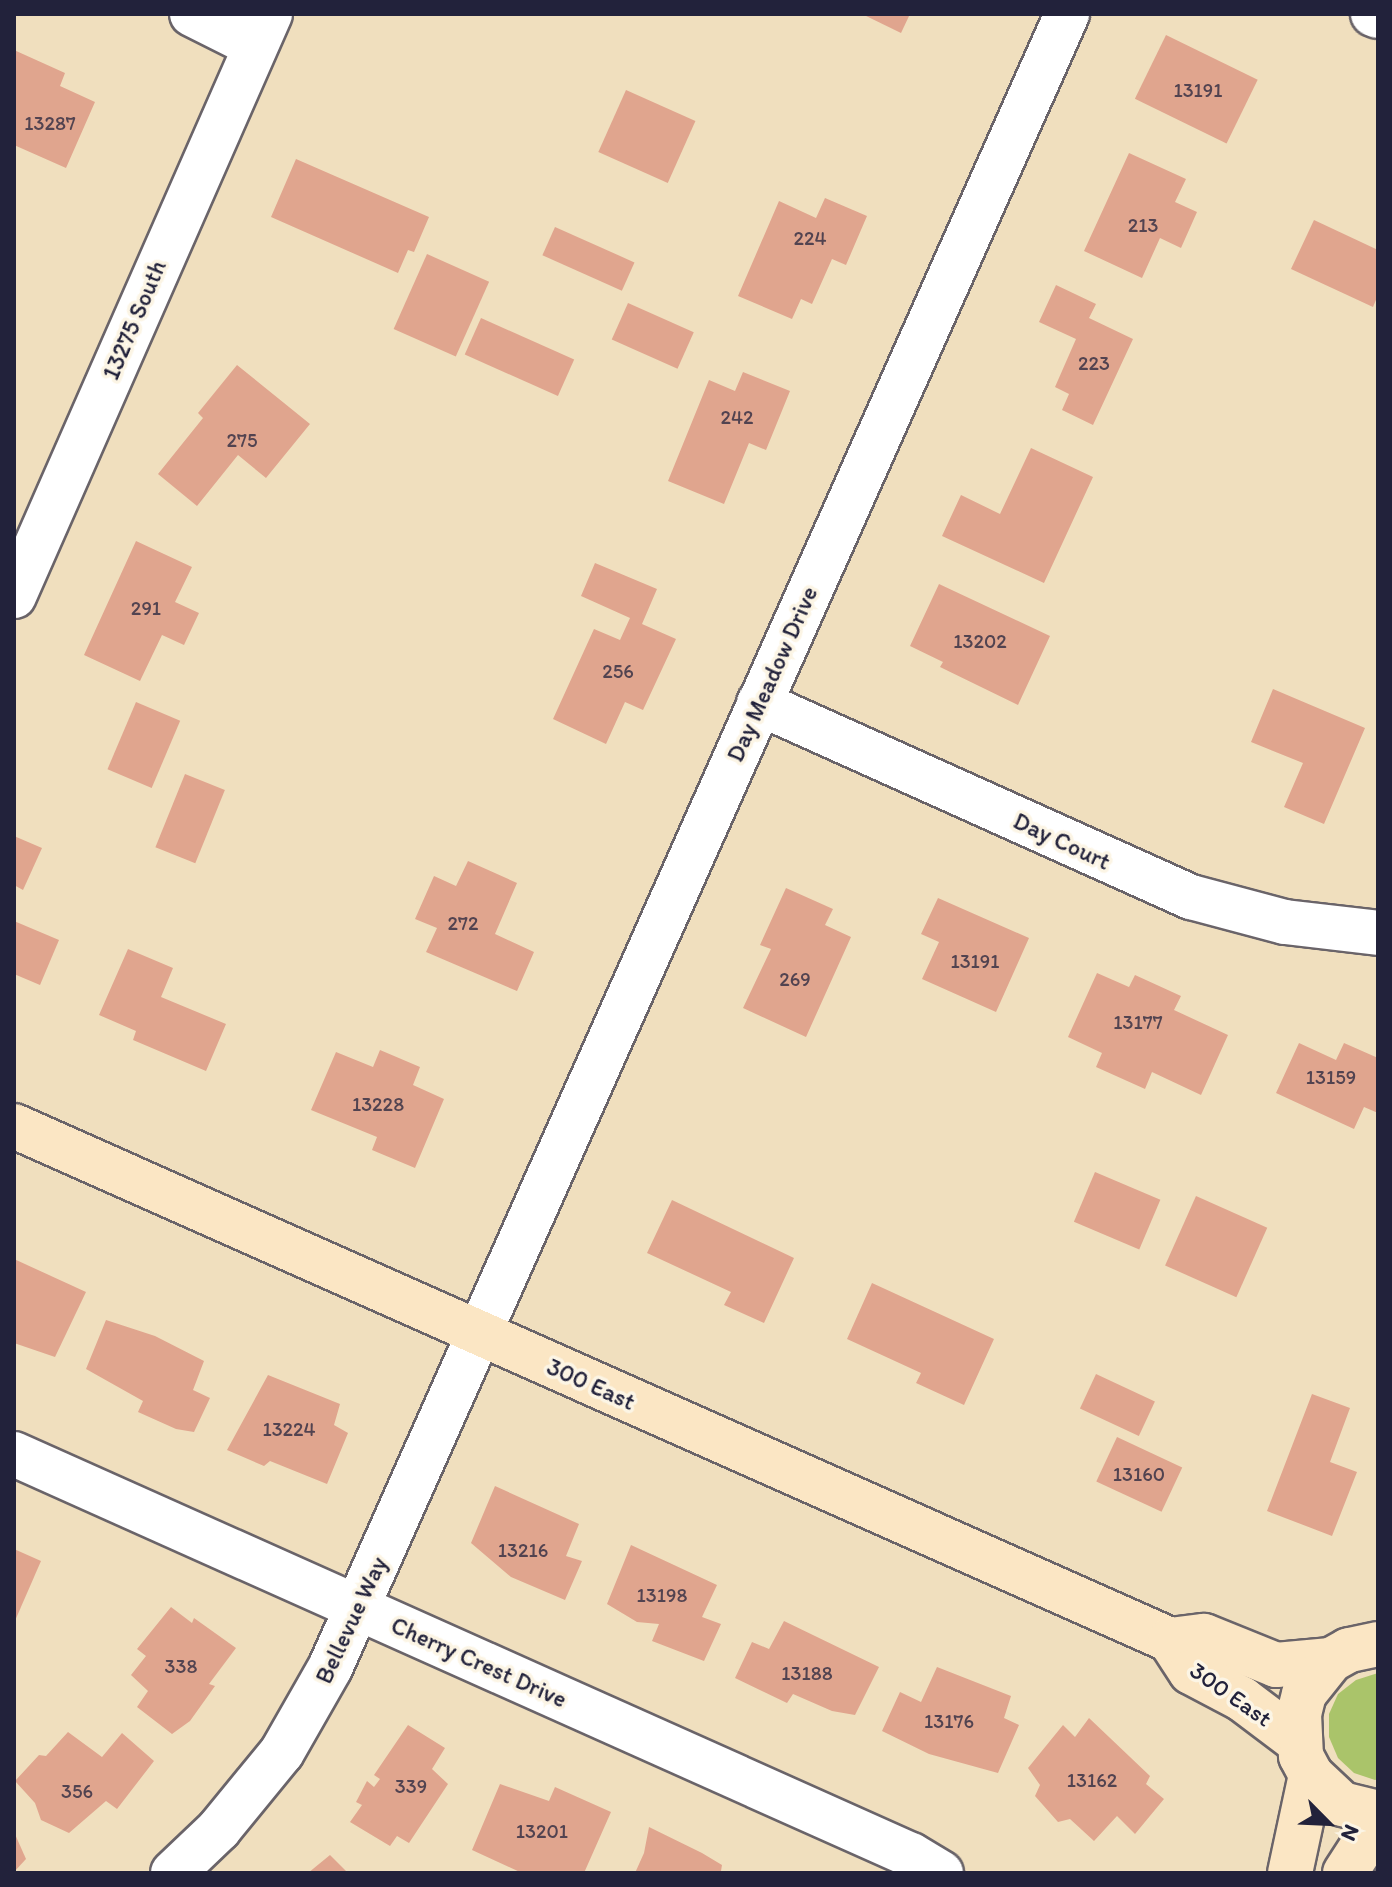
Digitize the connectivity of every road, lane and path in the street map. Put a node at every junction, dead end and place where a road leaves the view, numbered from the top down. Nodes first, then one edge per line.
1 (192, 14) edge
2 (1067, 14) edge
3 (262, 29) edge
4 (14, 596) edge
5 (759, 703) junction
6 (1378, 933) edge
7 (14, 1126) edge
8 (479, 1335) junction
9 (14, 1454) edge
10 (357, 1608) junction
11 (1170, 1640) junction
12 (1378, 1644) edge
13 (1331, 1660) junction
14 (1305, 1759) junction
15 (1378, 1813) edge
16 (1378, 1822) edge
17 (173, 1873) edge
18 (941, 1873) edge
19 (1290, 1873) edge
20 (1345, 1873) edge

1 - 3 street
2 - 5 street, Day Meadow Drive
3 - 4 street, 13275 South
5 - 6 street, Day Court
5 - 8 street, Day Meadow Drive
7 - 8 main road, 300 East
8 - 10 street, Bellevue Way
8 - 11 main road, 300 East
9 - 10 street, Cherry Crest Drive
10 - 17 street, Bellevue Way
10 - 18 street, Cherry Crest Drive
11 - 13 main road, 300 East
11 - 14 main road, 300 East
12 - 13 main road, 300 East
13 - 14 main road
14 - 15 main road, 300 East
14 - 19 main road
16 - 20 main road

